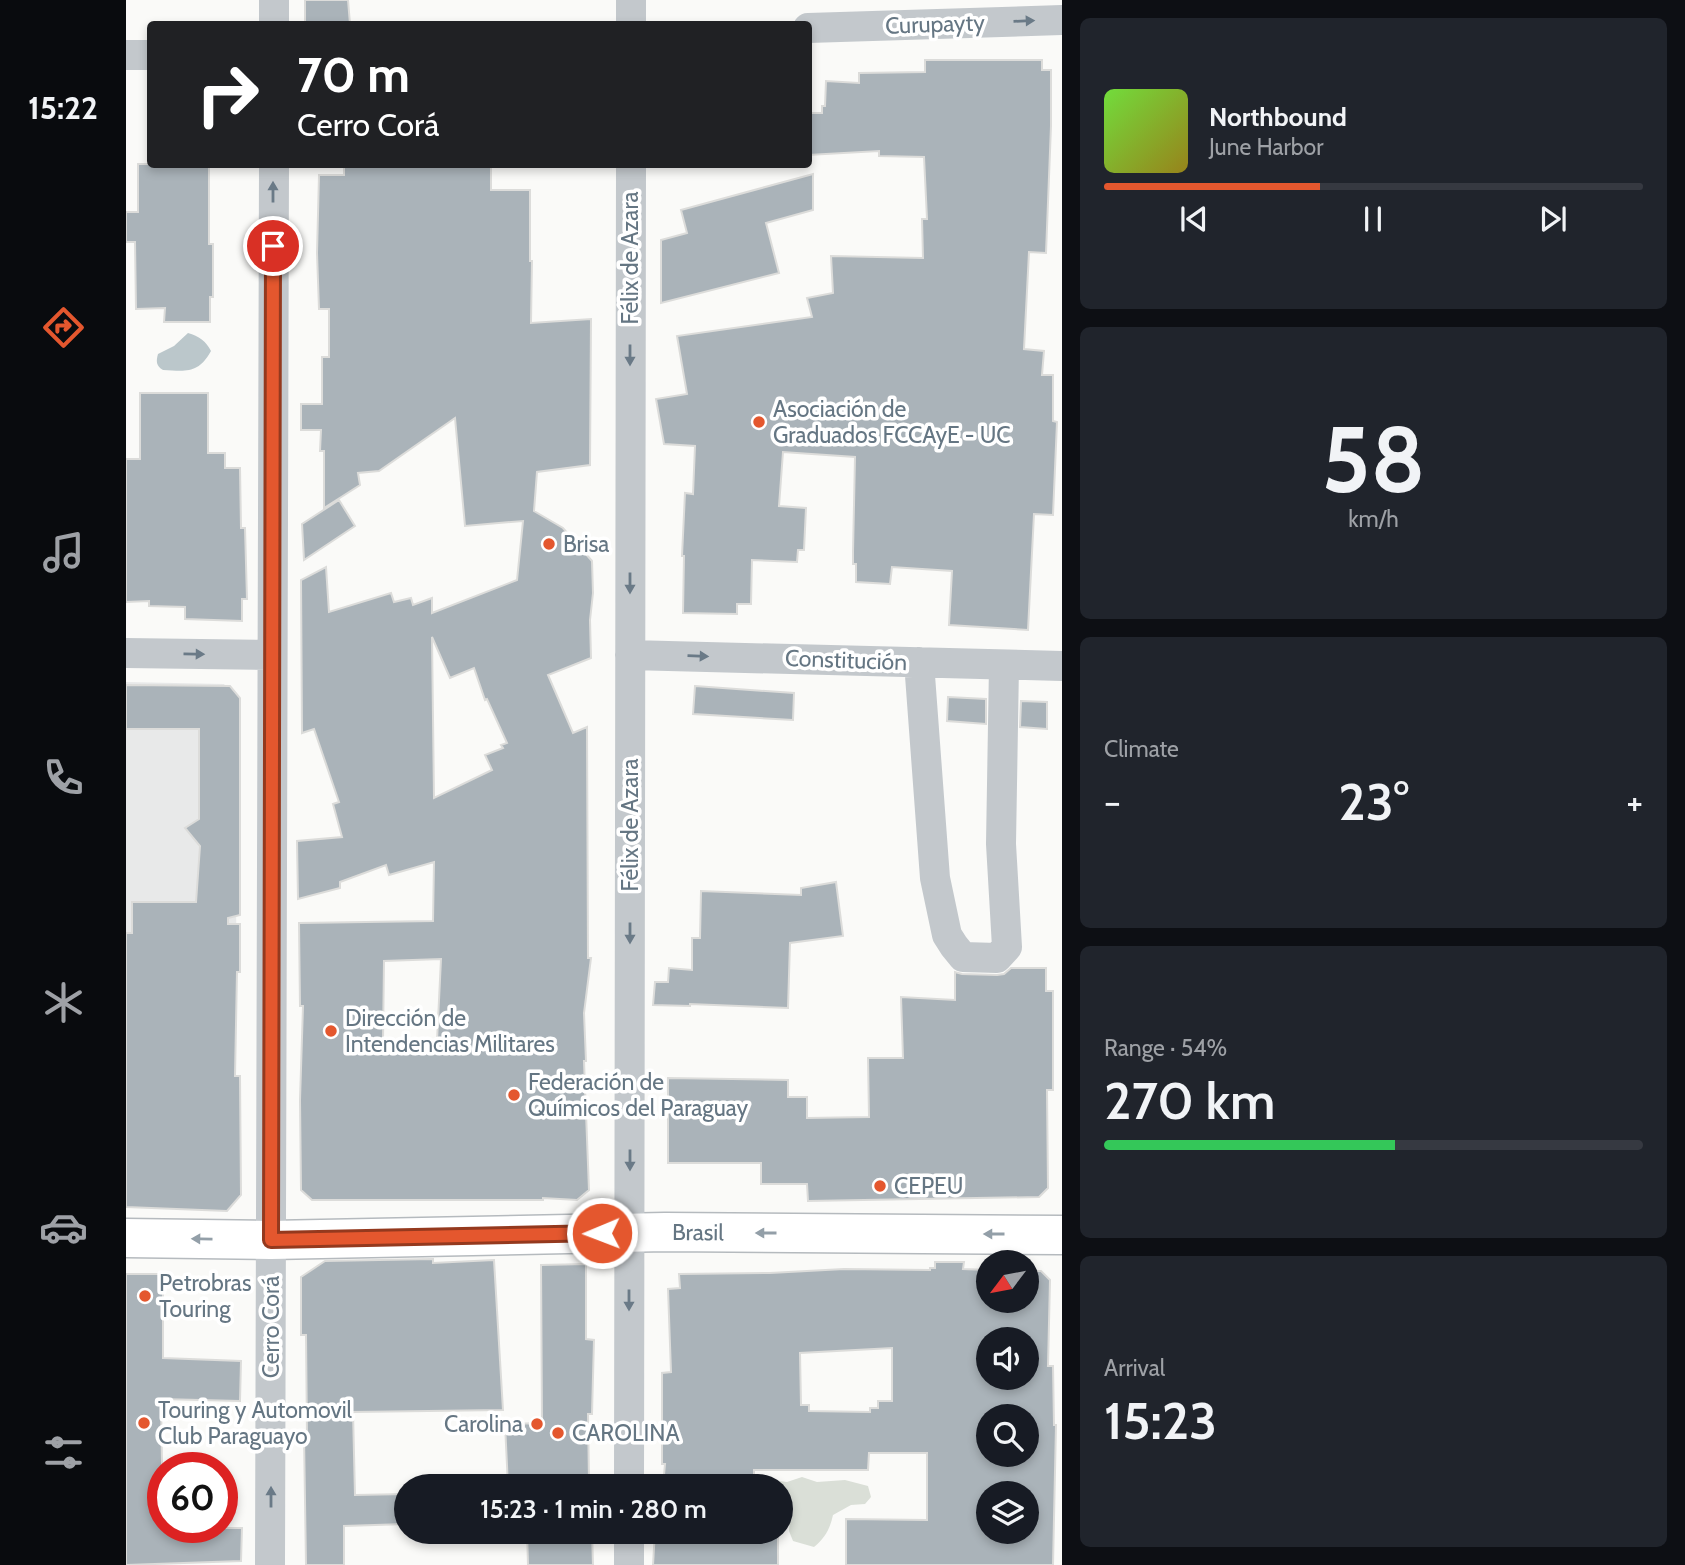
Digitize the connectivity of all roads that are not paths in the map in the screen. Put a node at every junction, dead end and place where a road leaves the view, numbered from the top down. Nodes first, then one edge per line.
1 (274, 0) edge
2 (631, 0) edge
3 (1062, 20) edge
4 (274, 21) edge
5 (631, 21) edge
6 (812, 28) edge
7 (126, 55) edge
8 (147, 55) edge
9 (274, 168) edge
10 (631, 168) edge
11 (126, 653) edge
12 (630, 655) junction
13 (272, 656) junction
14 (919, 663) junction
15 (1004, 665) junction
16 (1062, 666) edge
17 (629, 1232) junction
18 (1062, 1235) edge
19 (126, 1238) edge
20 (271, 1240) junction
21 (629, 1474) edge
22 (629, 1544) edge
23 (270, 1565) edge
24 (629, 1565) edge

1 - 4 street
2 - 5 street
6 -> 3 street, Curupayty
7 - 8 street
13 -> 9 street, Cerro Corá
10 -> 12 street, Félix de Azara
11 -> 13 street
12 -> 14 street, Constitución
12 -> 17 street, Félix de Azara
13 - 20 street, Cerro Corá
14 - 15 street, Constitución
14 - 15 street
15 - 16 street, Constitución
18 -> 17 main road, Brasil
17 - 20 main road, Brasil
17 -> 21 street, Félix de Azara
20 -> 19 main road, Brasil
23 -> 20 street, Cerro Corá
22 - 24 street

